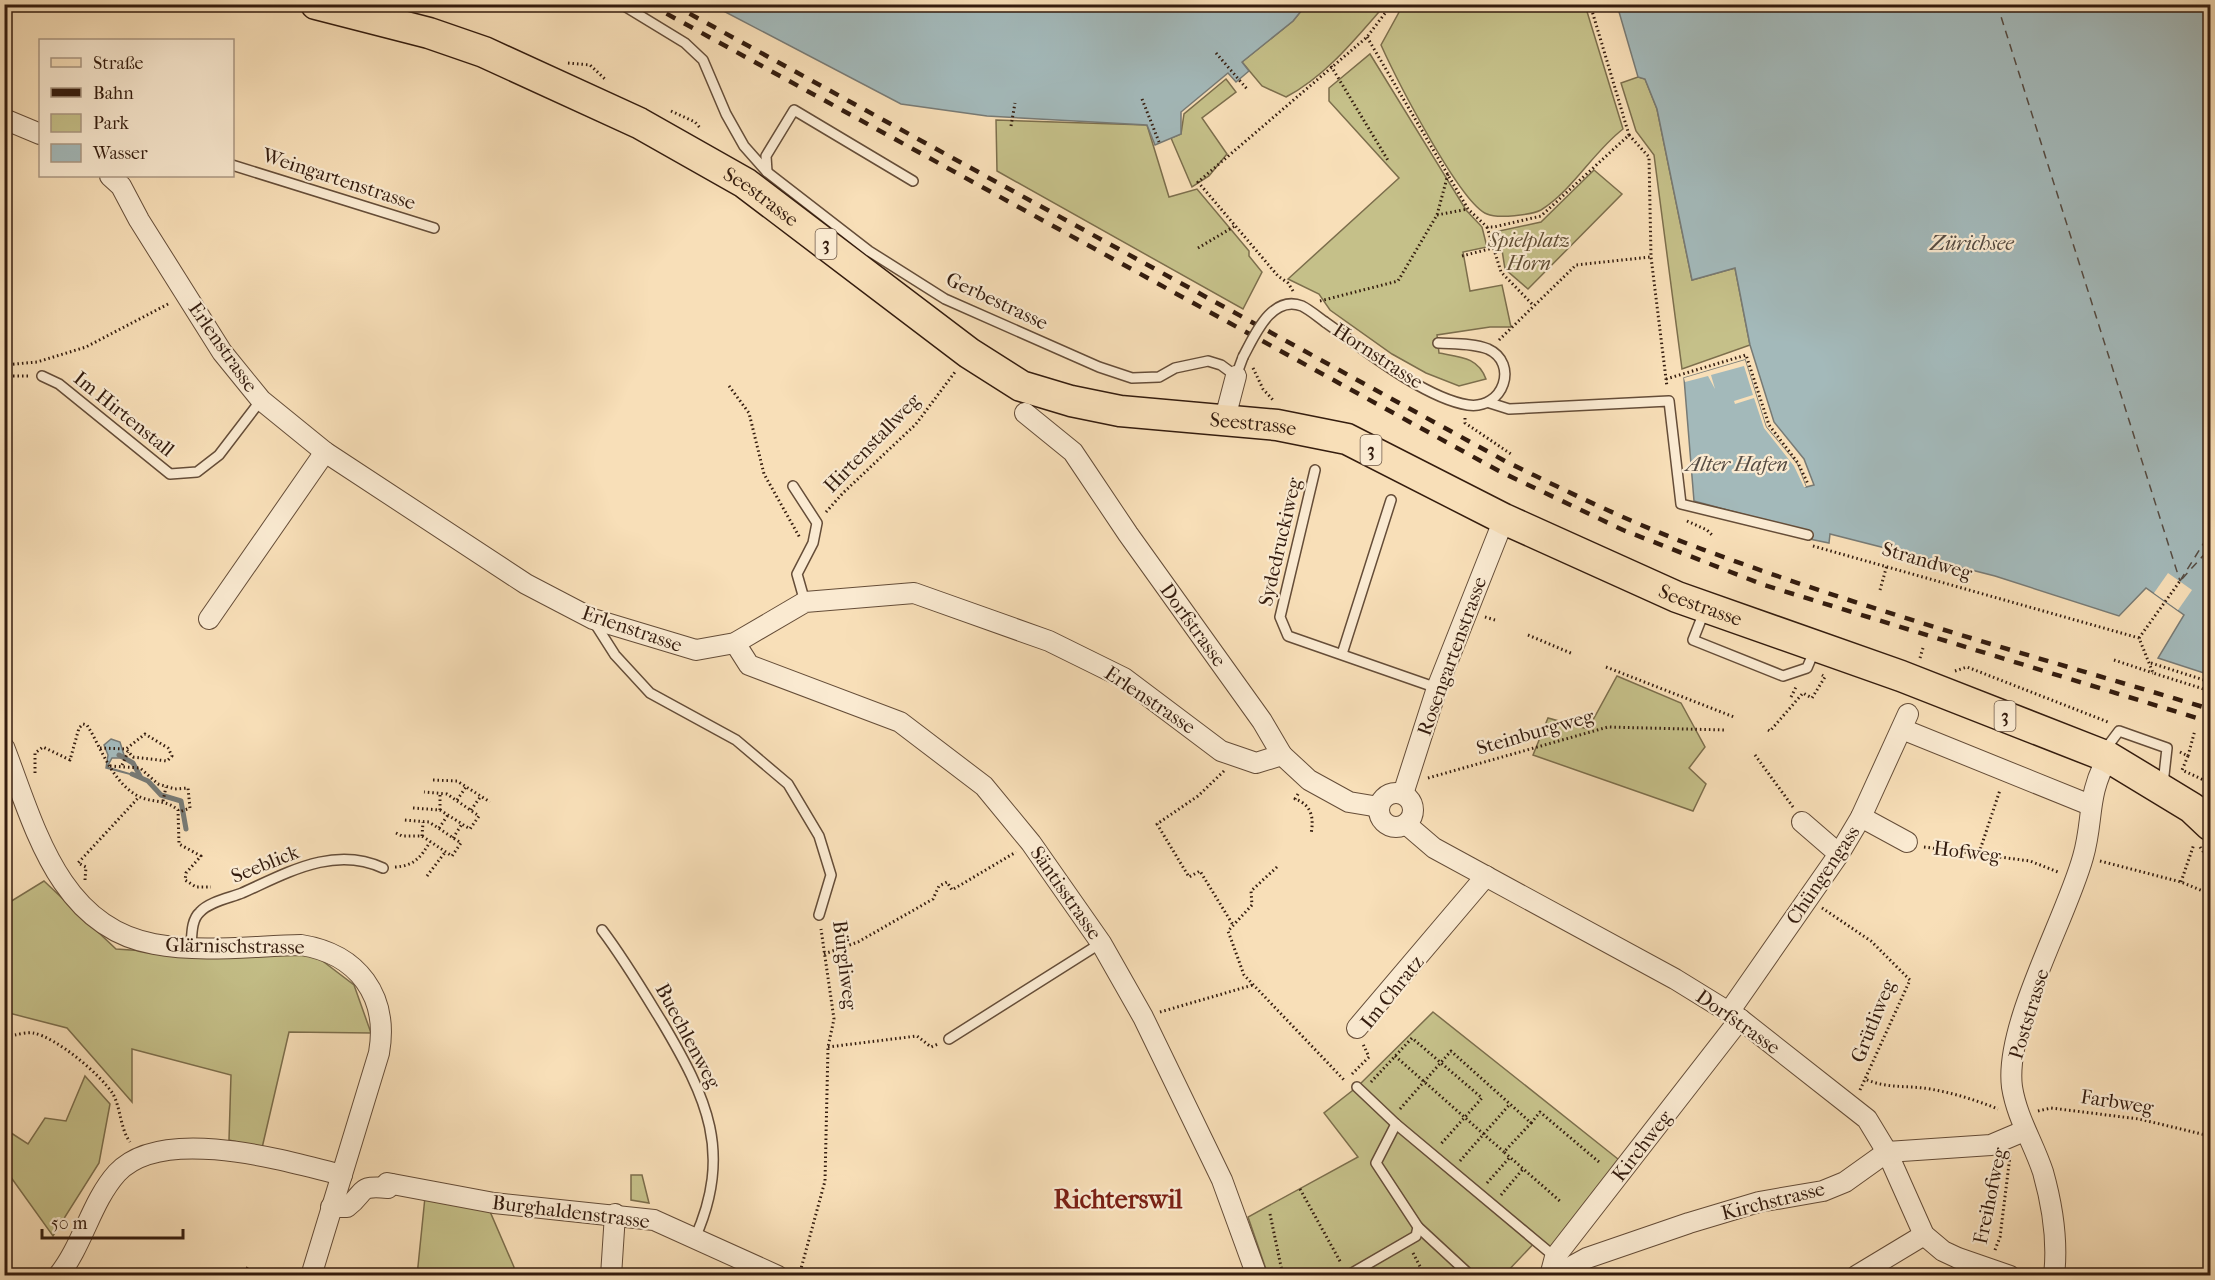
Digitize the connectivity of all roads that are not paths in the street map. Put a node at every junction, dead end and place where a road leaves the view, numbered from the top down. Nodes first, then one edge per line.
1 (316, 4) edge
2 (621, 4) edge
3 (4, 119) edge
4 (39, 134) edge
5 (234, 166) edge
6 (767, 172) junction
7 (119, 179) edge
8 (913, 181) dead end
9 (434, 228) dead end
10 (1438, 344) dead end
11 (42, 376) road end
12 (1236, 376) junction
13 (261, 400) junction
14 (1490, 403) junction
15 (1025, 413) dead end
16 (1226, 418) junction
17 (326, 452) junction
18 (1315, 470) dead end
19 (793, 486) dead end
20 (1391, 500) dead end
21 (1504, 519) junction
22 (1807, 540) road end
23 (805, 602) junction
24 (1706, 607) junction
25 (209, 619) dead end
26 (593, 619) junction
27 (735, 643) junction
28 (1816, 646) junction
29 (1342, 654) junction
30 (1437, 688) junction
31 (4, 747) edge
32 (2110, 747) junction
33 (1282, 754) junction
34 (2162, 789) junction
35 (1403, 794) junction
36 (2090, 805) junction
37 (1379, 807) junction
38 (1861, 817) junction
39 (1802, 822) road end
40 (1406, 824) junction
41 (2211, 825) edge
42 (1907, 842) road end
43 (1839, 854) junction
44 (383, 868) road end
45 (1486, 876) junction
46 (819, 915) road end
47 (602, 930) dead end
48 (1101, 943) junction
49 (191, 947) junction
50 (1734, 1016) junction
51 (1357, 1028) road end
52 (949, 1039) road end
53 (1359, 1090) road end
54 (1394, 1121) junction
55 (2021, 1124) junction
56 (1887, 1152) junction
57 (342, 1175) junction
58 (331, 1207) junction
59 (615, 1214) junction
60 (1418, 1227) junction
61 (1924, 1234) junction
62 (695, 1238) junction
63 (1553, 1269) edge
64 (58, 1275) edge
65 (310, 1275) edge
66 (611, 1275) edge
67 (778, 1275) edge
68 (1257, 1275) edge
69 (1348, 1275) edge
70 (1471, 1275) edge
71 (1856, 1275) edge
72 (2010, 1275) edge
73 (2054, 1275) edge

1 - 16 main road, Seestrasse / 3
2 - 6 lane, Gerbestrasse
3 - 4 street
5 - 9 lane, Weingartenstrasse
6 - 8 lane
6 - 12 lane, Gerbestrasse
7 - 13 street, Erlenstrasse
10 - 14 lane
11 - 13 lane, Im Hirtenstall
12 - 14 lane, Hornstrasse, bridge
12 - 16 street
13 - 17 street, Erlenstrasse
14 - 22 lane, Hornstrasse
15 - 33 street, Dorfstrasse
16 - 21 main road, Seestrasse / 3
17 - 25 street
17 - 26 street, Erlenstrasse
18 - 29 lane, Sydedruckiweg
19 - 23 lane
20 - 29 lane
21 - 24 main road, Seestrasse / 3
21 - 30 street, Rosengartenstrasse
23 - 27 street, Erlenstrasse
23 - 33 street, Erlenstrasse
24 - 28 main road, Seestrasse / 3
24 - 28 lane
26 - 27 street, Erlenstrasse
26 - 46 lane, Bürgliweg
27 - 48 street, Säntisstrasse
28 - 32 main road, Seestrasse / 3
29 - 30 lane, Sydedruckiweg
30 - 35 street, Rosengartenstrasse
31 - 49 street, Glärnischstrasse
32 - 34 main road, Seestrasse / 3
32 - 34 lane
32 - 36 street, Poststrasse
33 - 37 street, Dorfstrasse
34 - 41 main road, Seestrasse / 3
35 - 37 street
35 - 40 street
36 - 38 street, Chüngengass
36 - 55 street, Poststrasse
37 - 40 street, Dorfstrasse
38 - 42 street, Hofweg
38 - 43 street, Chüngengass
39 - 43 street
40 - 45 street, Dorfstrasse
43 - 50 street, Chüngengass
44 - 49 lane, Seeblick
45 - 50 street, Dorfstrasse
45 - 51 street, Im Chratz
47 - 62 lane, Buechlenweg
48 - 52 lane
48 - 68 street, Säntisstrasse
49 - 57 street, Glärnischstrasse
50 - 56 street, Dorfstrasse
50 - 63 street, Kirchweg
53 - 54 lane
54 - 60 lane
54 - 63 lane
55 - 56 street
55 - 73 street, Poststrasse
56 - 61 street, Dorfstrasse
56 - 63 street, Kirchstrasse
57 - 58 street, Glärnischstrasse
57 - 64 street
58 - 59 street, Burghaldenstrasse
58 - 65 street, Glärnischstrasse
59 - 62 street, Burghaldenstrasse
59 - 66 street
60 - 69 lane
60 - 70 lane
61 - 71 street
61 - 72 street, Dorfstrasse
62 - 67 street, Burghaldenstrasse

